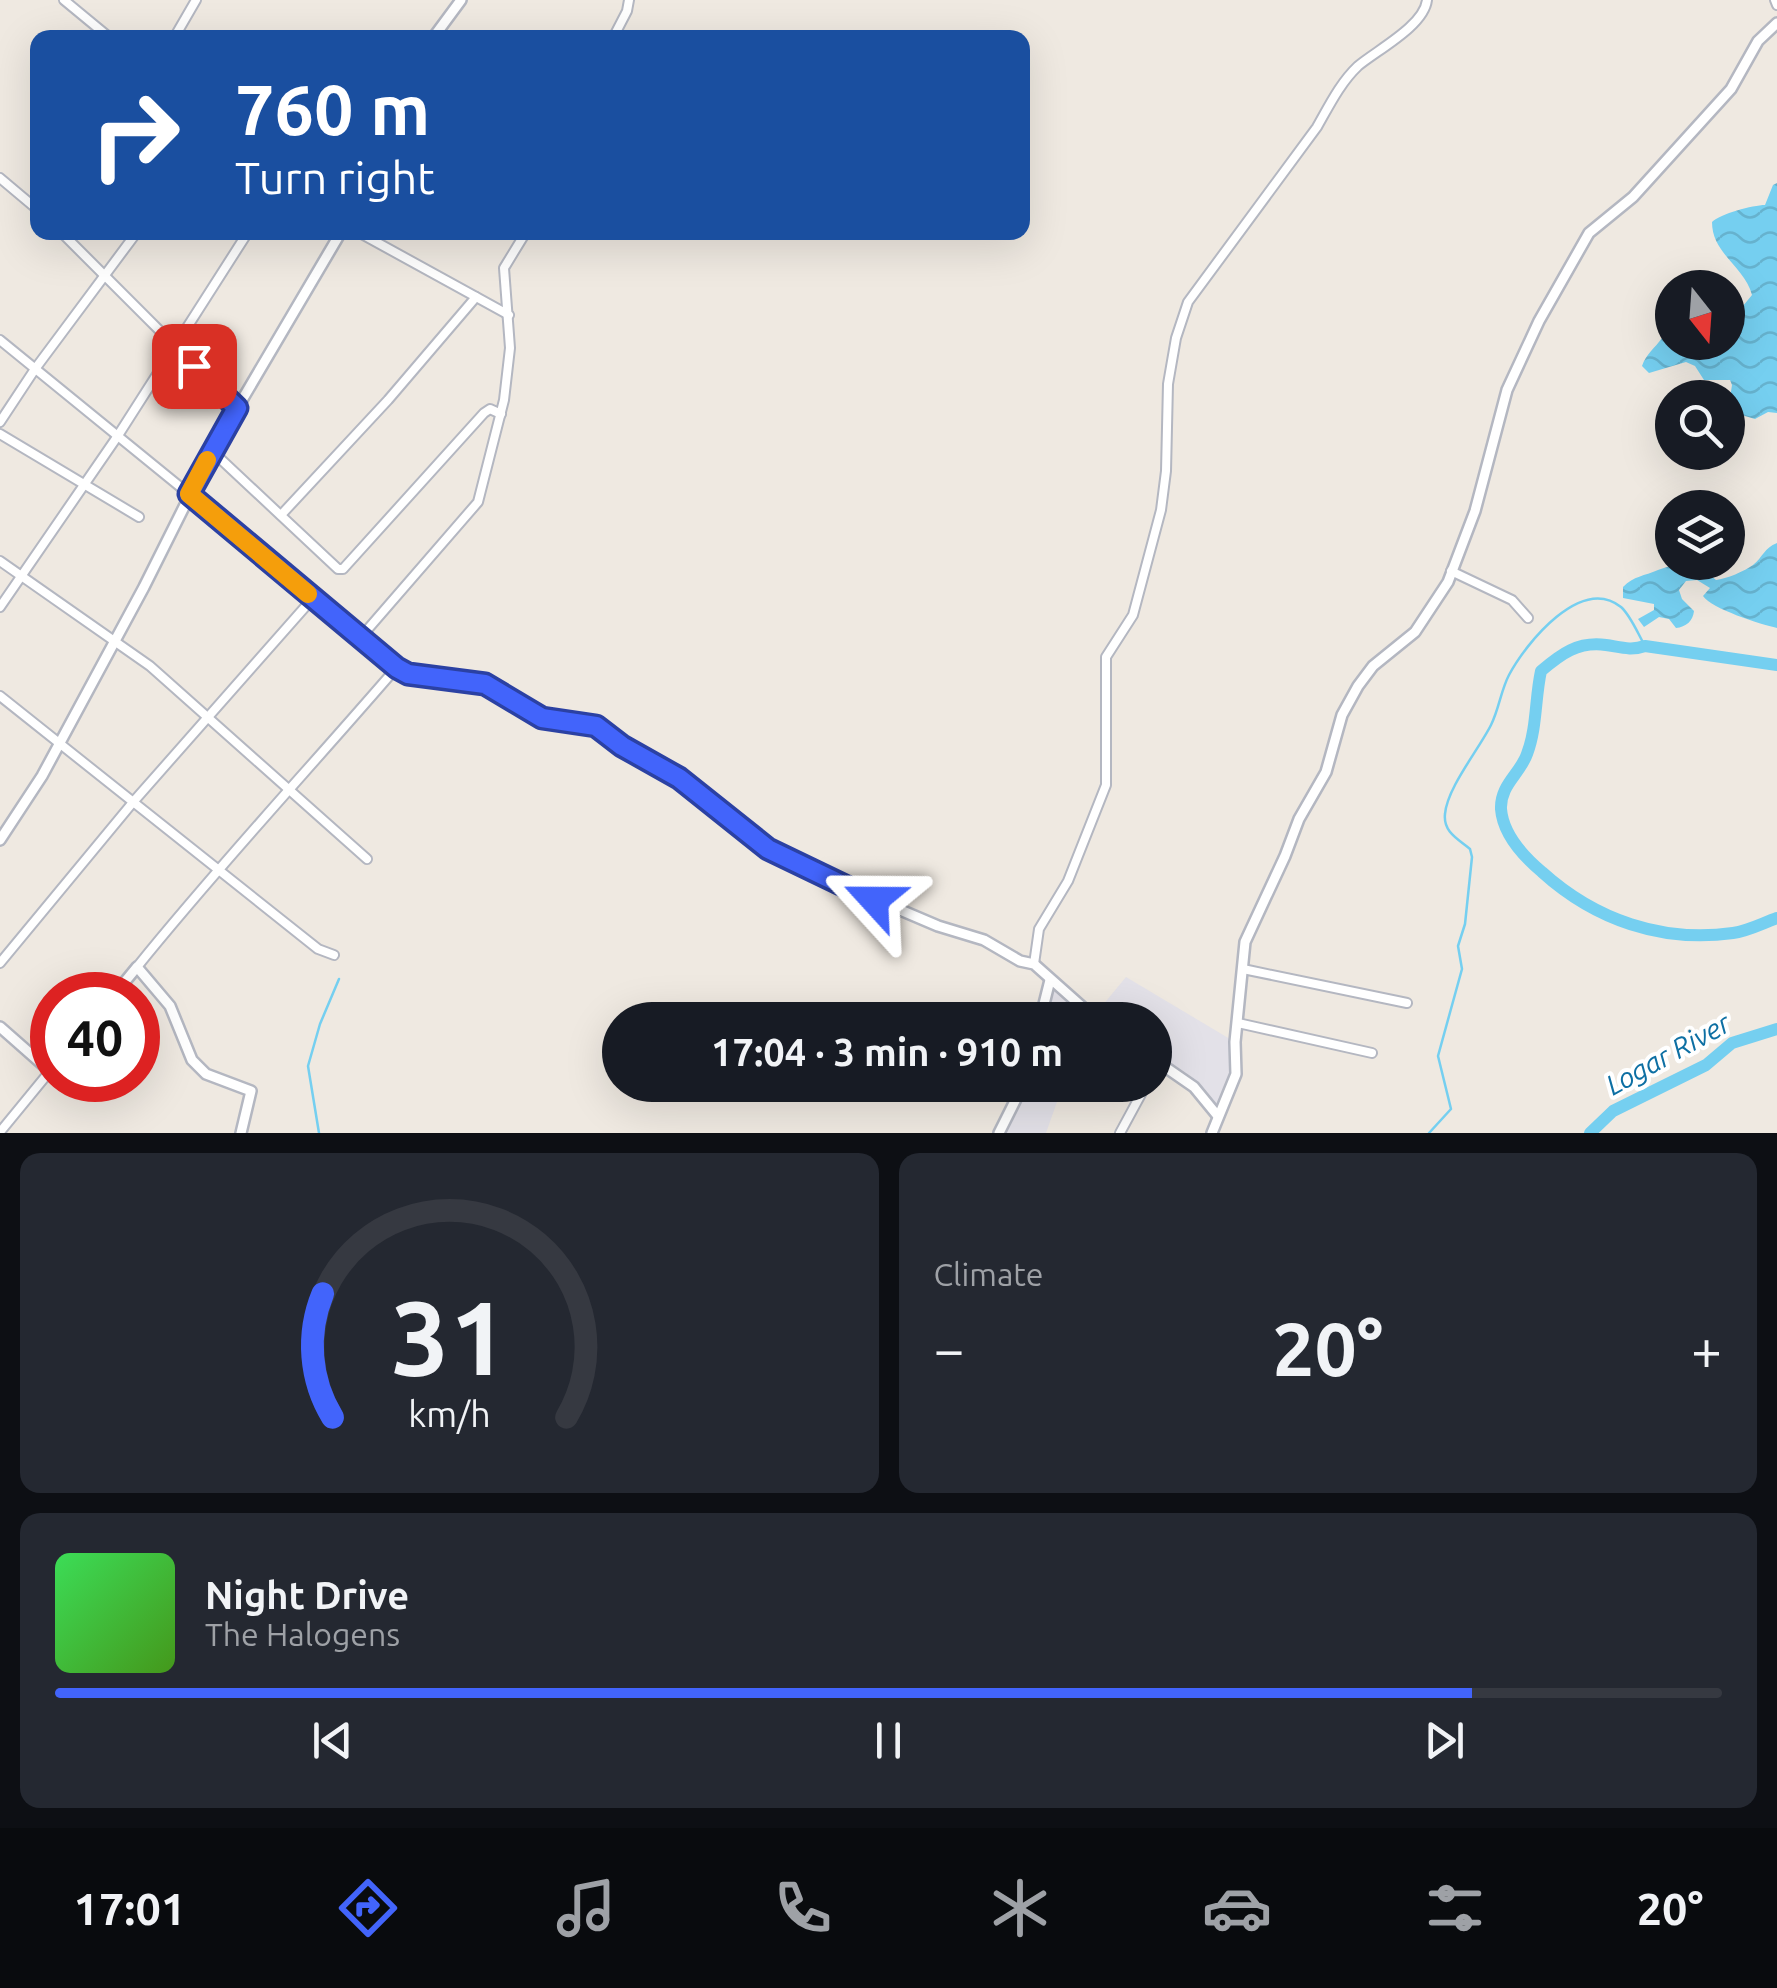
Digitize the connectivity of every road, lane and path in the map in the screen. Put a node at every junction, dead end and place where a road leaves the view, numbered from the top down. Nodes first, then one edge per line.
1 (64, 0) edge
2 (196, 0) edge
3 (461, 0) edge
4 (629, 0) edge
5 (1427, 0) edge
6 (1777, 23) edge
7 (100, 30) edge
8 (179, 30) edge
9 (439, 30) edge
10 (617, 30) edge
11 (0, 178) edge
12 (30, 203) edge
13 (69, 240) edge
14 (131, 240) edge
15 (243, 240) edge
16 (337, 240) edge
17 (373, 240) edge
18 (521, 240) edge
19 (105, 274) junction
20 (476, 297) junction
21 (509, 315) junction
22 (0, 340) edge
23 (173, 345) junction
24 (35, 369) junction
25 (237, 408) junction
26 (500, 414) junction
27 (0, 422) edge
28 (0, 434) edge
29 (117, 437) junction
30 (212, 450) junction
31 (84, 485) junction
32 (189, 494) junction
33 (281, 515) junction
34 (138, 516) dead end
35 (0, 561) edge
36 (1451, 571) junction
37 (22, 576) junction
38 (313, 598) junction
39 (0, 607) edge
40 (1528, 618) dead end
41 (361, 636) junction
42 (115, 638) junction
43 (397, 668) junction
44 (4, 700) edge
45 (0, 714) edge
46 (208, 719) junction
47 (58, 741) junction
48 (291, 790) junction
49 (134, 800) junction
50 (0, 840) edge
51 (367, 859) dead end
52 (218, 867) junction
53 (334, 955) dead end
54 (0, 964) edge
55 (1034, 964) junction
56 (137, 967) junction
57 (1243, 969) junction
58 (133, 972) edge
59 (1050, 980) junction
60 (1044, 1002) edge
61 (1076, 1002) edge
62 (1406, 1003) dead end
63 (1238, 1023) junction
64 (0, 1027) edge
65 (30, 1052) edge
66 (1372, 1052) dead end
67 (1172, 1073) edge
68 (30, 1095) edge
69 (1015, 1102) edge
70 (1137, 1102) edge
71 (1217, 1115) junction
72 (0, 1132) edge
73 (241, 1133) edge
74 (1000, 1133) edge
75 (1120, 1133) edge
76 (1212, 1133) edge

1 - 7 street
2 - 8 street
3 - 9 street
4 - 10 street
5 - 55 street
6 - 36 street
11 - 12 street
13 - 19 street
14 - 19 street
15 - 23 street
16 - 25 street
17 - 20 street
18 - 21 street
19 - 23 street
19 - 24 street
20 - 21 street
20 - 33 street
21 - 26 street
22 - 24 street
23 - 25 street
23 - 29 street
24 - 27 street
24 - 29 street
25 - 30 street
26 - 33 street
26 - 41 street
28 - 31 street
29 - 31 street
29 - 32 street
30 - 32 street
30 - 33 street
31 - 34 street
31 - 37 street
32 - 38 street
32 - 42 street
35 - 37 street
36 - 40 street
36 - 57 street
37 - 39 street
37 - 42 street
38 - 41 street
38 - 46 street
41 - 43 street
42 - 46 street
42 - 47 street
43 - 48 street
43 - 55 street
44 - 45 street
44 - 47 street
46 - 48 street
46 - 49 street
47 - 49 street
47 - 50 street
48 - 51 street
48 - 52 street
49 - 52 street
49 - 54 street
52 - 53 street
52 - 56 street
55 - 59 street
56 - 58 street
56 - 73 street
57 - 62 street
57 - 63 street
59 - 60 street
59 - 61 street
63 - 66 street
63 - 71 street
64 - 65 street
67 - 71 street
68 - 72 street
69 - 74 street
70 - 75 street
71 - 76 street

